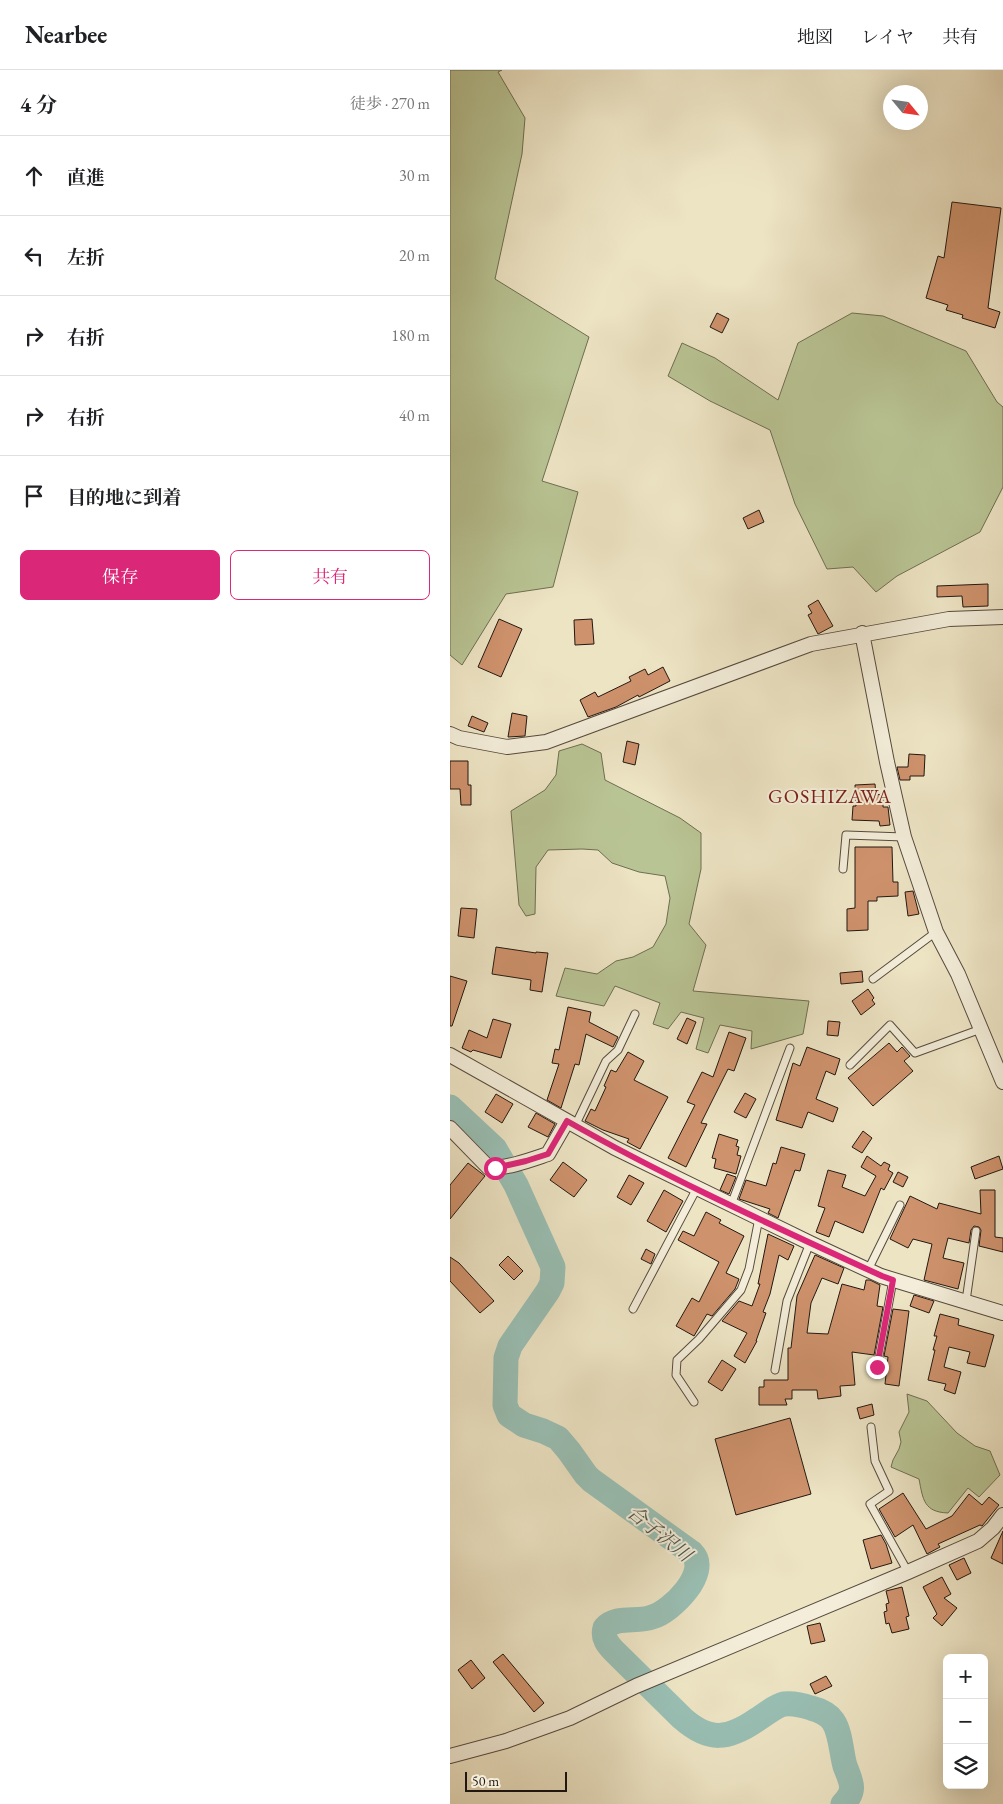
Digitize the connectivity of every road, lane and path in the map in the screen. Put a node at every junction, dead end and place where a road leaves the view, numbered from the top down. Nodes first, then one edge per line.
1 (1003, 617) edge
2 (862, 634) junction
3 (450, 734) edge
4 (904, 837) junction
5 (843, 869) dead end
6 (936, 932) junction
7 (873, 980) dead end
8 (636, 1014) dead end
9 (981, 1029) junction
10 (790, 1048) dead end
11 (450, 1054) edge
12 (850, 1065) dead end
13 (1003, 1082) edge
14 (571, 1123) junction
15 (450, 1128) edge
16 (697, 1188) junction
17 (731, 1205) junction
18 (900, 1205) dead end
19 (759, 1218) junction
20 (976, 1231) dead end
21 (810, 1243) junction
22 (868, 1270) junction
23 (893, 1280) junction
24 (966, 1301) junction
25 (633, 1309) dead end
26 (1003, 1313) edge
27 (877, 1367) dead end
28 (775, 1370) dead end
29 (694, 1402) dead end
30 (871, 1427) dead end
31 (1003, 1516) edge
32 (908, 1572) junction
33 (450, 1756) edge

1 - 2 street
2 - 3 street
2 - 4 street
4 - 5 lane
4 - 6 street
6 - 7 lane
6 - 9 street
8 - 14 lane
9 - 12 lane
9 - 13 street
10 - 17 lane
11 - 14 street
14 - 15 street
14 - 16 street
16 - 17 street
16 - 25 lane
17 - 19 street
18 - 22 lane
19 - 21 street
19 - 29 lane
20 - 24 lane
21 - 22 street
21 - 28 lane
22 - 23 street
23 - 24 street
23 - 27 lane
24 - 26 street
30 - 32 lane
31 - 32 street
32 - 33 street

